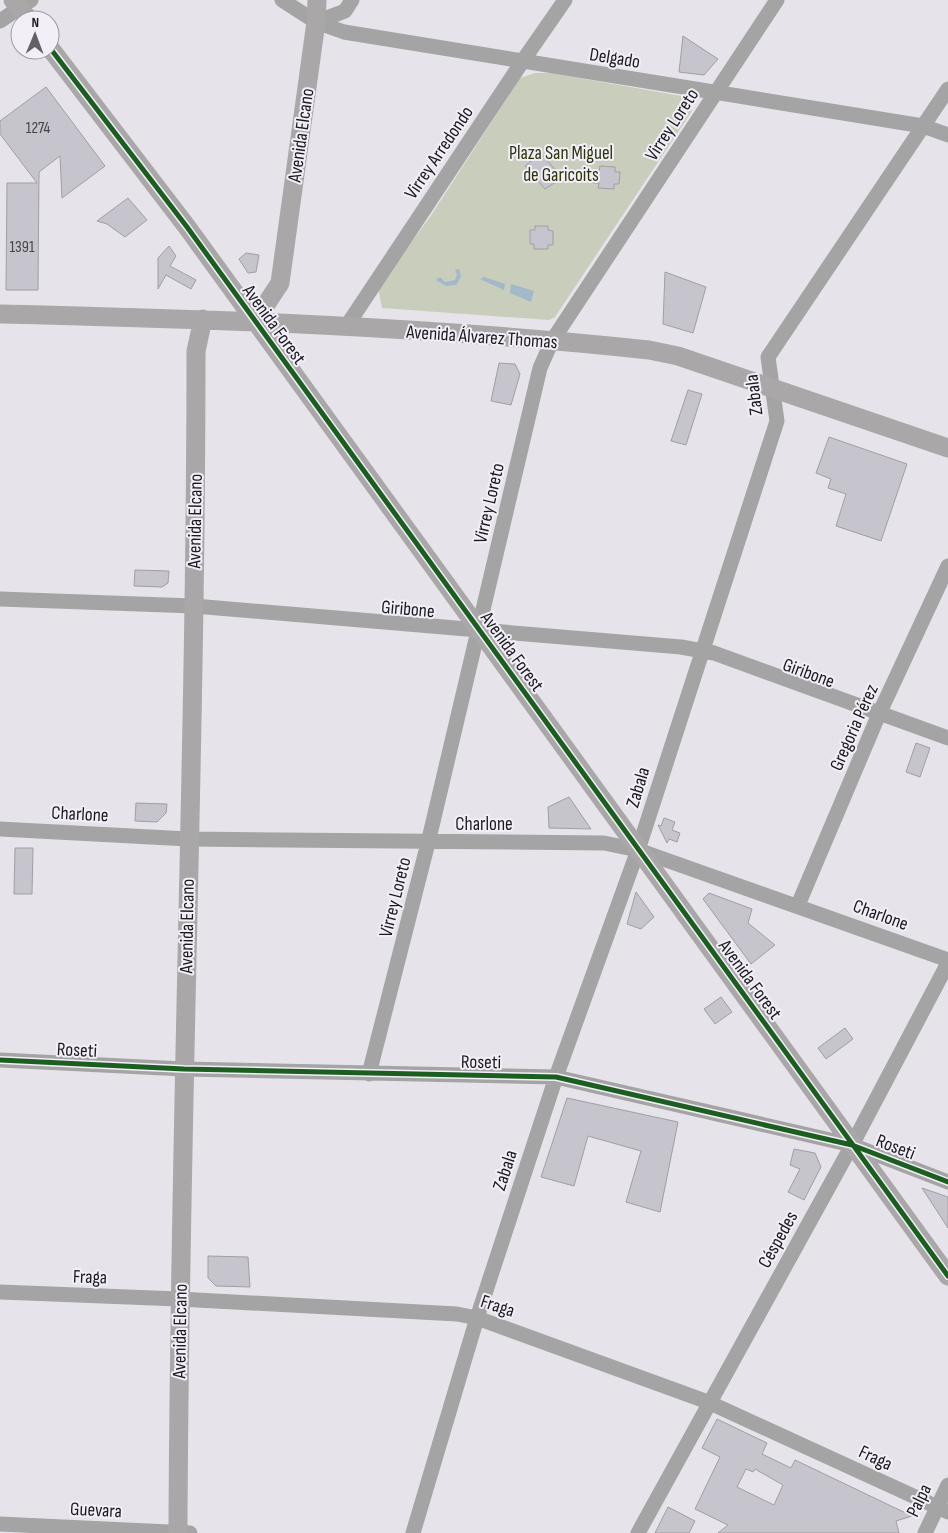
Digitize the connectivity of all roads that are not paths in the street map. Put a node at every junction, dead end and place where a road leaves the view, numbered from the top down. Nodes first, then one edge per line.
1 (282, 0) edge
2 (316, 0) edge
3 (352, 0) edge
4 (565, 0) edge
5 (777, 0) edge
6 (23, 7) edge
7 (0, 21) edge
8 (316, 22) junction
9 (59, 60) edge
10 (522, 62) junction
11 (948, 89) edge
12 (715, 93) junction
13 (923, 126) junction
14 (948, 135) edge
15 (0, 314) edge
16 (203, 320) junction
17 (255, 322) junction
18 (346, 327) junction
19 (552, 341) junction
20 (771, 389) junction
21 (948, 448) edge
22 (948, 566) edge
23 (0, 599) edge
24 (194, 606) junction
25 (478, 629) junction
26 (701, 651) junction
27 (879, 714) junction
28 (948, 738) edge
29 (0, 829) edge
30 (188, 839) junction
31 (428, 843) junction
32 (638, 850) junction
33 (798, 905) junction
34 (948, 961) edge
35 (0, 1060) edge
36 (184, 1069) junction
37 (369, 1074) junction
38 (556, 1077) junction
39 (852, 1145) junction
40 (948, 1182) edge
41 (948, 1276) edge
42 (0, 1292) edge
43 (179, 1299) junction
44 (477, 1318) junction
45 (708, 1402) junction
46 (948, 1485) edge
47 (943, 1510) edge
48 (0, 1524) edge
49 (178, 1533) edge
50 (190, 1533) edge
51 (412, 1533) edge
52 (638, 1533) edge
53 (925, 1533) edge

1 - 8 street, Delgado
2 - 8 main road, Avenida Elcano
3 - 8 street
4 - 10 street, Virrey Arredondo
5 - 12 street, Virrey Loreto
6 - 7 street
8 - 10 street, Delgado
8 - 17 main road, Avenida Elcano
9 - 17 main road, Avenida Forest
10 - 12 street, Delgado
10 - 18 street, Virrey Arredondo
11 - 13 street, Zabala
12 - 13 street, Delgado
12 - 19 street, Virrey Loreto
13 - 14 street, Delgado
13 - 20 street, Zabala
15 - 16 main road, Avenida Álvarez Thomas
16 - 17 main road, Avenida Álvarez Thomas
16 - 24 main road, Avenida Elcano
17 - 18 main road, Avenida Álvarez Thomas
17 - 25 main road, Avenida Forest
18 - 19 main road, Avenida Álvarez Thomas
19 - 20 main road, Avenida Álvarez Thomas
19 - 25 street, Virrey Loreto
20 - 21 main road, Avenida Álvarez Thomas
20 - 26 street, Zabala
22 - 27 street, Gregoria Pérez
23 - 24 street, Giribone
24 - 25 street, Giribone
24 - 30 main road, Avenida Elcano
25 - 26 street, Giribone
25 - 31 street, Virrey Loreto
25 - 32 main road, Avenida Forest
26 - 27 street, Giribone
26 - 32 street, Zabala
27 - 28 street, Giribone
27 - 33 street, Gregoria Pérez
29 - 30 street, Charlone
30 - 31 street, Charlone
30 - 36 main road, Avenida Elcano
31 - 32 street, Charlone
31 - 37 street, Virrey Loreto
32 - 33 street, Charlone
32 - 38 street, Zabala
32 - 39 main road, Avenida Forest
33 - 34 street, Charlone
34 - 39 street, Céspedes
35 - 36 street, Roseti
36 - 37 street, Roseti
36 - 43 main road, Avenida Elcano
37 - 38 street, Roseti
38 - 39 street, Roseti
38 - 44 street, Zabala
39 - 40 street, Roseti
39 - 41 main road, Avenida Forest
39 - 45 street, Céspedes
42 - 43 street, Fraga
43 - 44 street, Fraga
43 - 49 main road, Avenida Elcano
44 - 45 street, Fraga
44 - 51 street, Zabala
45 - 47 street, Fraga
45 - 52 street, Céspedes
46 - 47 street, Palpa
47 - 53 street, Palpa
48 - 49 street, Guevara
49 - 50 street, Guevara

